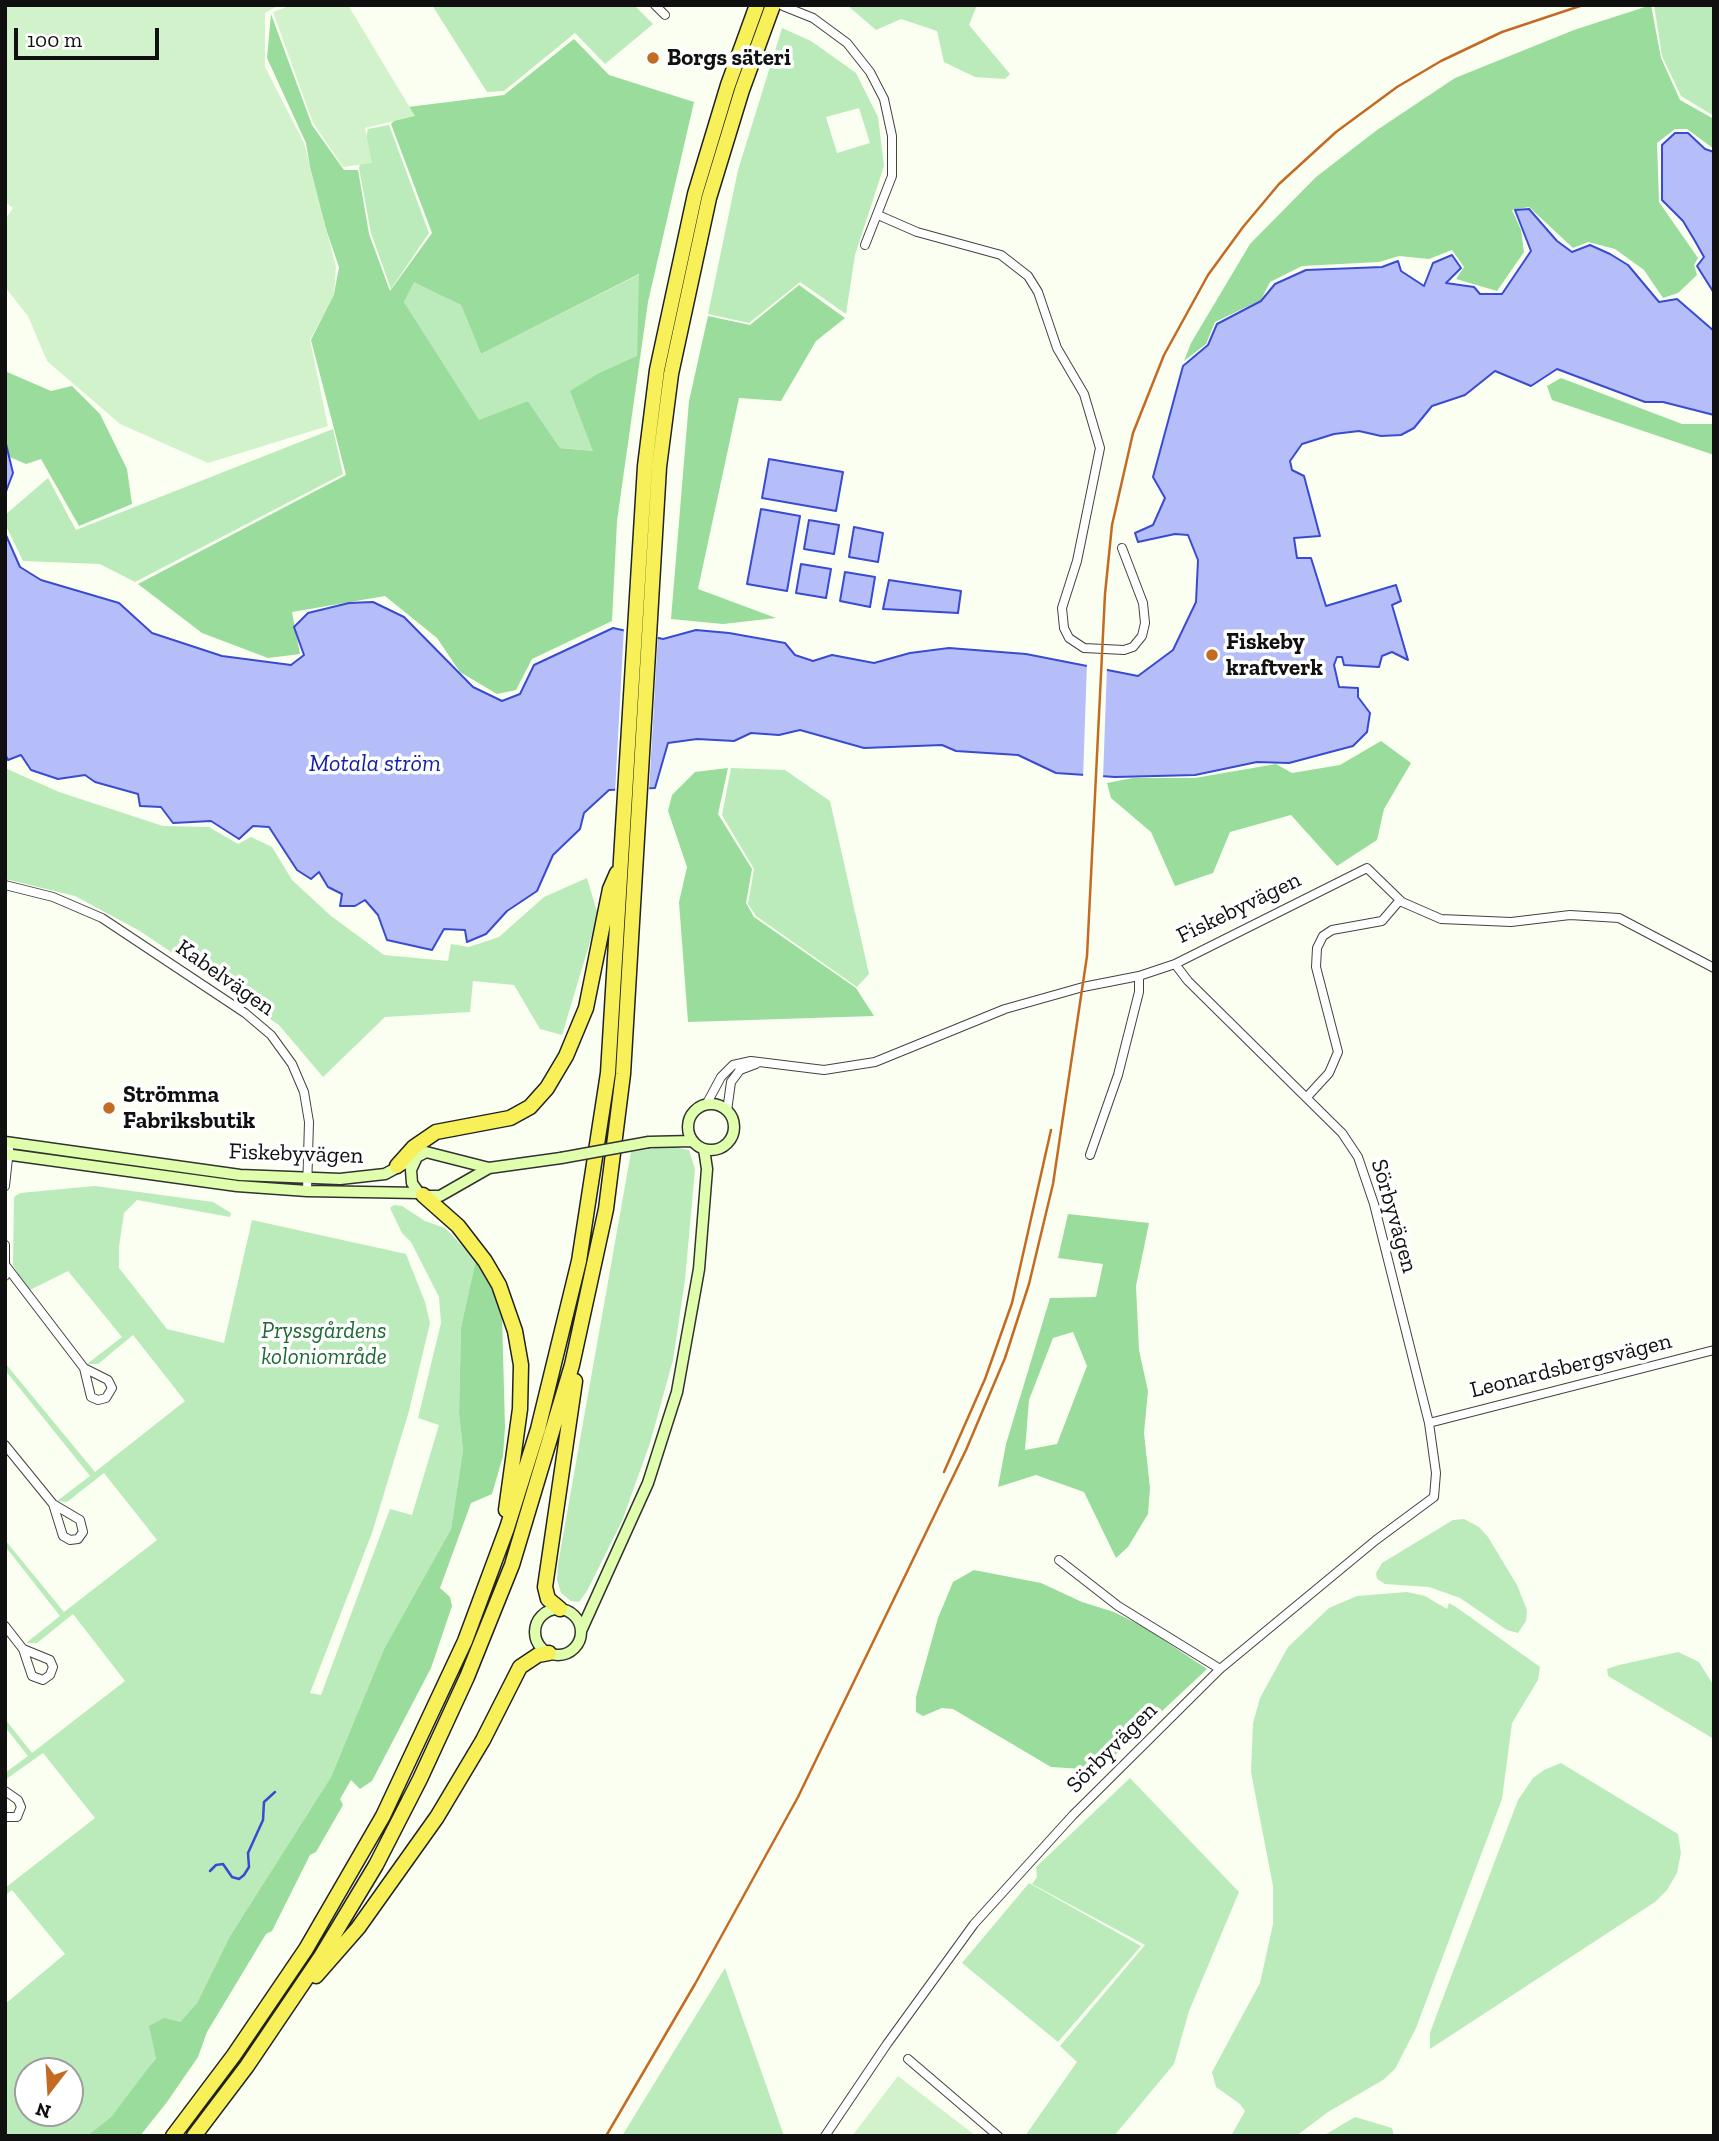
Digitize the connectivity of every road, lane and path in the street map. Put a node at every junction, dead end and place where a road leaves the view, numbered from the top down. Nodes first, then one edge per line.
1 (655, 5) edge
2 (757, 5) edge
3 (773, 5) edge
4 (783, 6) edge
5 (665, 15) dead end
6 (878, 215) junction
7 (865, 245) dead end
8 (1122, 548) dead end
9 (643, 607) junction
10 (631, 820) junction
11 (622, 863) junction
12 (5, 884) edge
13 (1400, 900) junction
14 (1175, 964) junction
15 (1714, 968) edge
16 (1139, 976) junction
17 (766, 1063) junction
18 (1307, 1097) junction
19 (706, 1105) junction
20 (727, 1111) junction
21 (689, 1123) junction
22 (468, 1127) junction
23 (652, 1141) junction
24 (693, 1141) junction
25 (7, 1149) edge
26 (704, 1149) junction
27 (718, 1149) junction
28 (1090, 1155) dead end
29 (418, 1156) junction
30 (397, 1166) junction
31 (489, 1168) junction
32 (708, 1169) junction
33 (308, 1178) junction
34 (5, 1186) edge
35 (307, 1191) junction
36 (421, 1194) junction
37 (5, 1245) edge
38 (6, 1266) edge
39 (5, 1276) edge
40 (580, 1330) junction
41 (1714, 1350) edge
42 (84, 1368) dead end
43 (1434, 1422) junction
44 (5, 1445) edge
45 (53, 1504) junction
46 (497, 1558) junction
47 (1059, 1560) dead end
48 (599, 1585) junction
49 (565, 1611) junction
50 (5, 1626) edge
51 (581, 1631) junction
52 (23, 1649) dead end
53 (550, 1653) junction
54 (1220, 1669) junction
55 (5, 1791) edge
56 (5, 1817) edge
57 (290, 2002) junction
58 (908, 2059) dead end
59 (173, 2136) edge
60 (194, 2136) edge
61 (825, 2136) edge
62 (998, 2136) edge

1 - 5 street
2 - 9 highway
3 - 9 highway
4 - 6 street
6 - 7 street
6 - 8 street
9 - 10 highway
10 - 11 highway
10 - 40 highway
11 - 22 highway
11 - 46 highway
12 - 33 street, Kabelvägen
13 - 14 street, Fiskebyvägen
13 - 15 street, Fiskebyvägen
13 - 18 street
14 - 16 street, Fiskebyvägen
14 - 18 street, Sörbyvägen
16 - 17 street, Fiskebyvägen
16 - 28 street
17 - 19 street, Fiskebyvägen
17 - 20 street, Fiskebyvägen
18 - 43 street, Sörbyvägen
19 - 20 street
19 - 21 street
20 - 27 street
21 - 23 street, Fiskebyvägen
21 - 24 street
22 - 29 highway
22 - 30 highway
23 - 24 street, Fiskebyvägen
23 - 31 street, Fiskebyvägen, bridge
24 - 26 street
25 - 33 street, Fiskebyvägen
25 - 34 street
25 - 35 street, Fiskebyvägen
26 - 27 street
26 - 32 street
27 - 32 street
29 - 30 street, Fiskebyvägen
29 - 31 street, Fiskebyvägen
29 - 36 street
30 - 33 street, Fiskebyvägen
31 - 36 street, Fiskebyvägen
32 - 48 street
33 - 35 street, Kabelvägen
35 - 36 street, Fiskebyvägen
36 - 46 highway
37 - 38 street
38 - 39 street
38 - 42 street
40 - 49 highway
40 - 57 highway
41 - 43 street, Leonardsbergsvägen
43 - 54 street, Sörbyvägen
44 - 45 street
45 - 45 street
46 - 59 highway
47 - 54 street
48 - 49 street
48 - 51 street
49 - 51 street
49 - 53 street
50 - 52 street
51 - 53 street
53 - 57 highway
54 - 61 street, Sörbyvägen
55 - 56 street
57 - 60 highway
58 - 62 street

